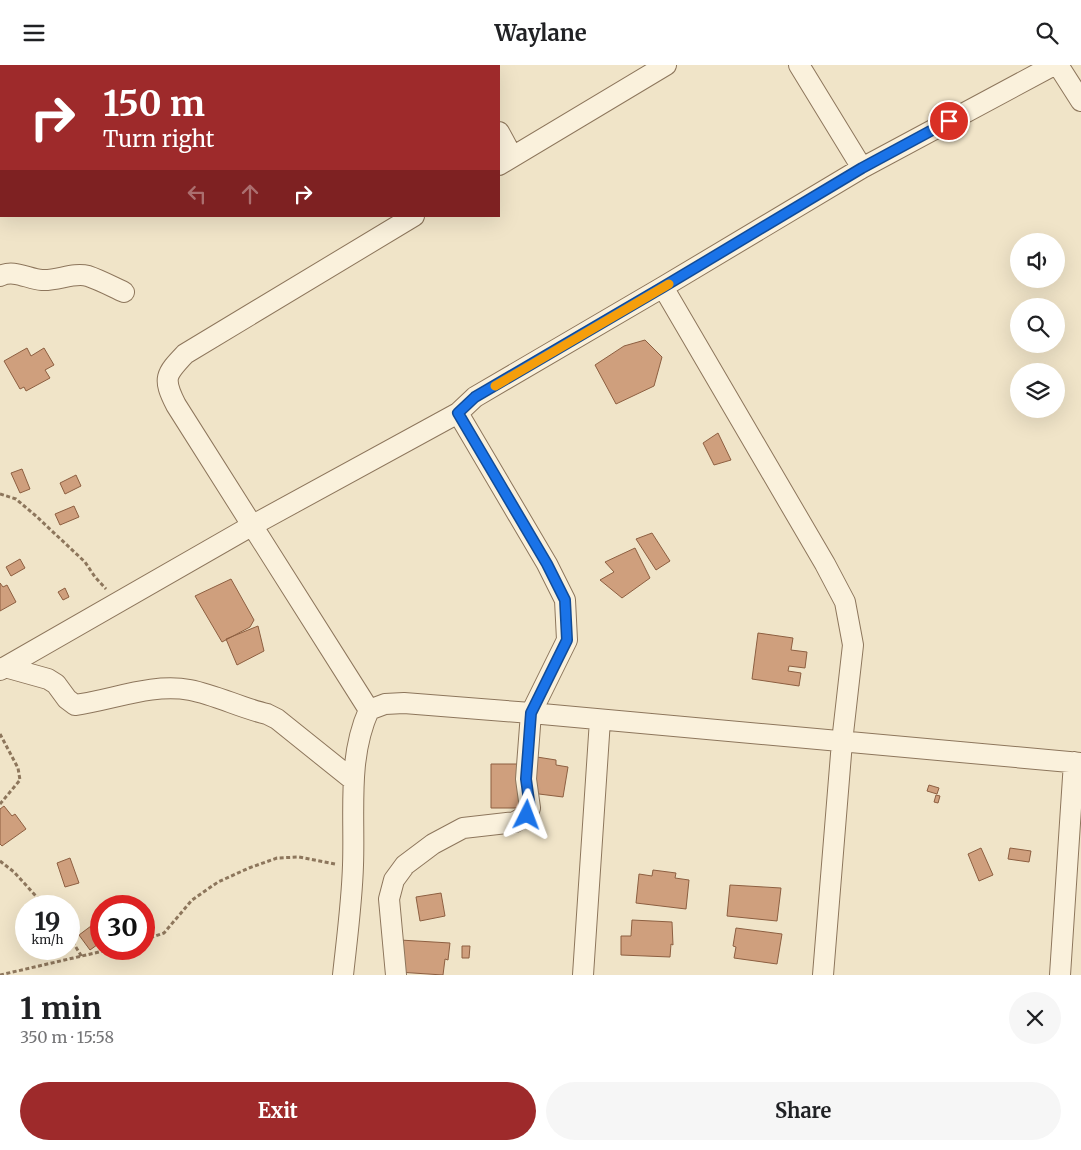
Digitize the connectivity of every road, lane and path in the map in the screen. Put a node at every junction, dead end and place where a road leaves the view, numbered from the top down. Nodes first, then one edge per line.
1 (666, 65) edge
2 (799, 65) edge
3 (1054, 65) edge
4 (1058, 65) edge
5 (1081, 101) edge
6 (500, 136) edge
7 (506, 160) edge
8 (862, 168) junction
9 (412, 217) edge
10 (0, 276) edge
11 (663, 287) junction
12 (124, 292) dead end
13 (458, 413) junction
14 (0, 494) edge
15 (254, 525) junction
16 (119, 602) junction
17 (3, 669) edge
18 (369, 710) junction
19 (531, 713) junction
20 (600, 720) junction
21 (0, 734) edge
22 (842, 742) junction
23 (1077, 763) edge
24 (353, 780) junction
25 (0, 804) edge
26 (0, 861) edge
27 (353, 865) junction
28 (35, 895) edge
29 (155, 936) edge
30 (80, 954) edge
31 (90, 955) edge
32 (82, 957) junction
33 (0, 975) edge
34 (343, 975) edge
35 (396, 975) edge
36 (583, 975) edge
37 (823, 975) edge
38 (1060, 975) edge

1 - 7 street
2 - 8 street
3 - 8 street
4 - 5 street
6 - 7 street
8 - 11 street
9 - 15 street
10 - 12 street
11 - 13 street
11 - 22 street
13 - 15 street
13 - 19 street
14 - 16 path
15 - 16 street
15 - 18 street
16 - 17 street
17 - 24 street
18 - 19 street
18 - 24 street
19 - 20 street
19 - 35 street
20 - 22 street
20 - 36 street
21 - 25 path
22 - 23 street
22 - 37 street
23 - 38 street
24 - 27 street
26 - 28 path
27 - 29 path
27 - 34 street
30 - 32 path
31 - 32 path
32 - 33 path

